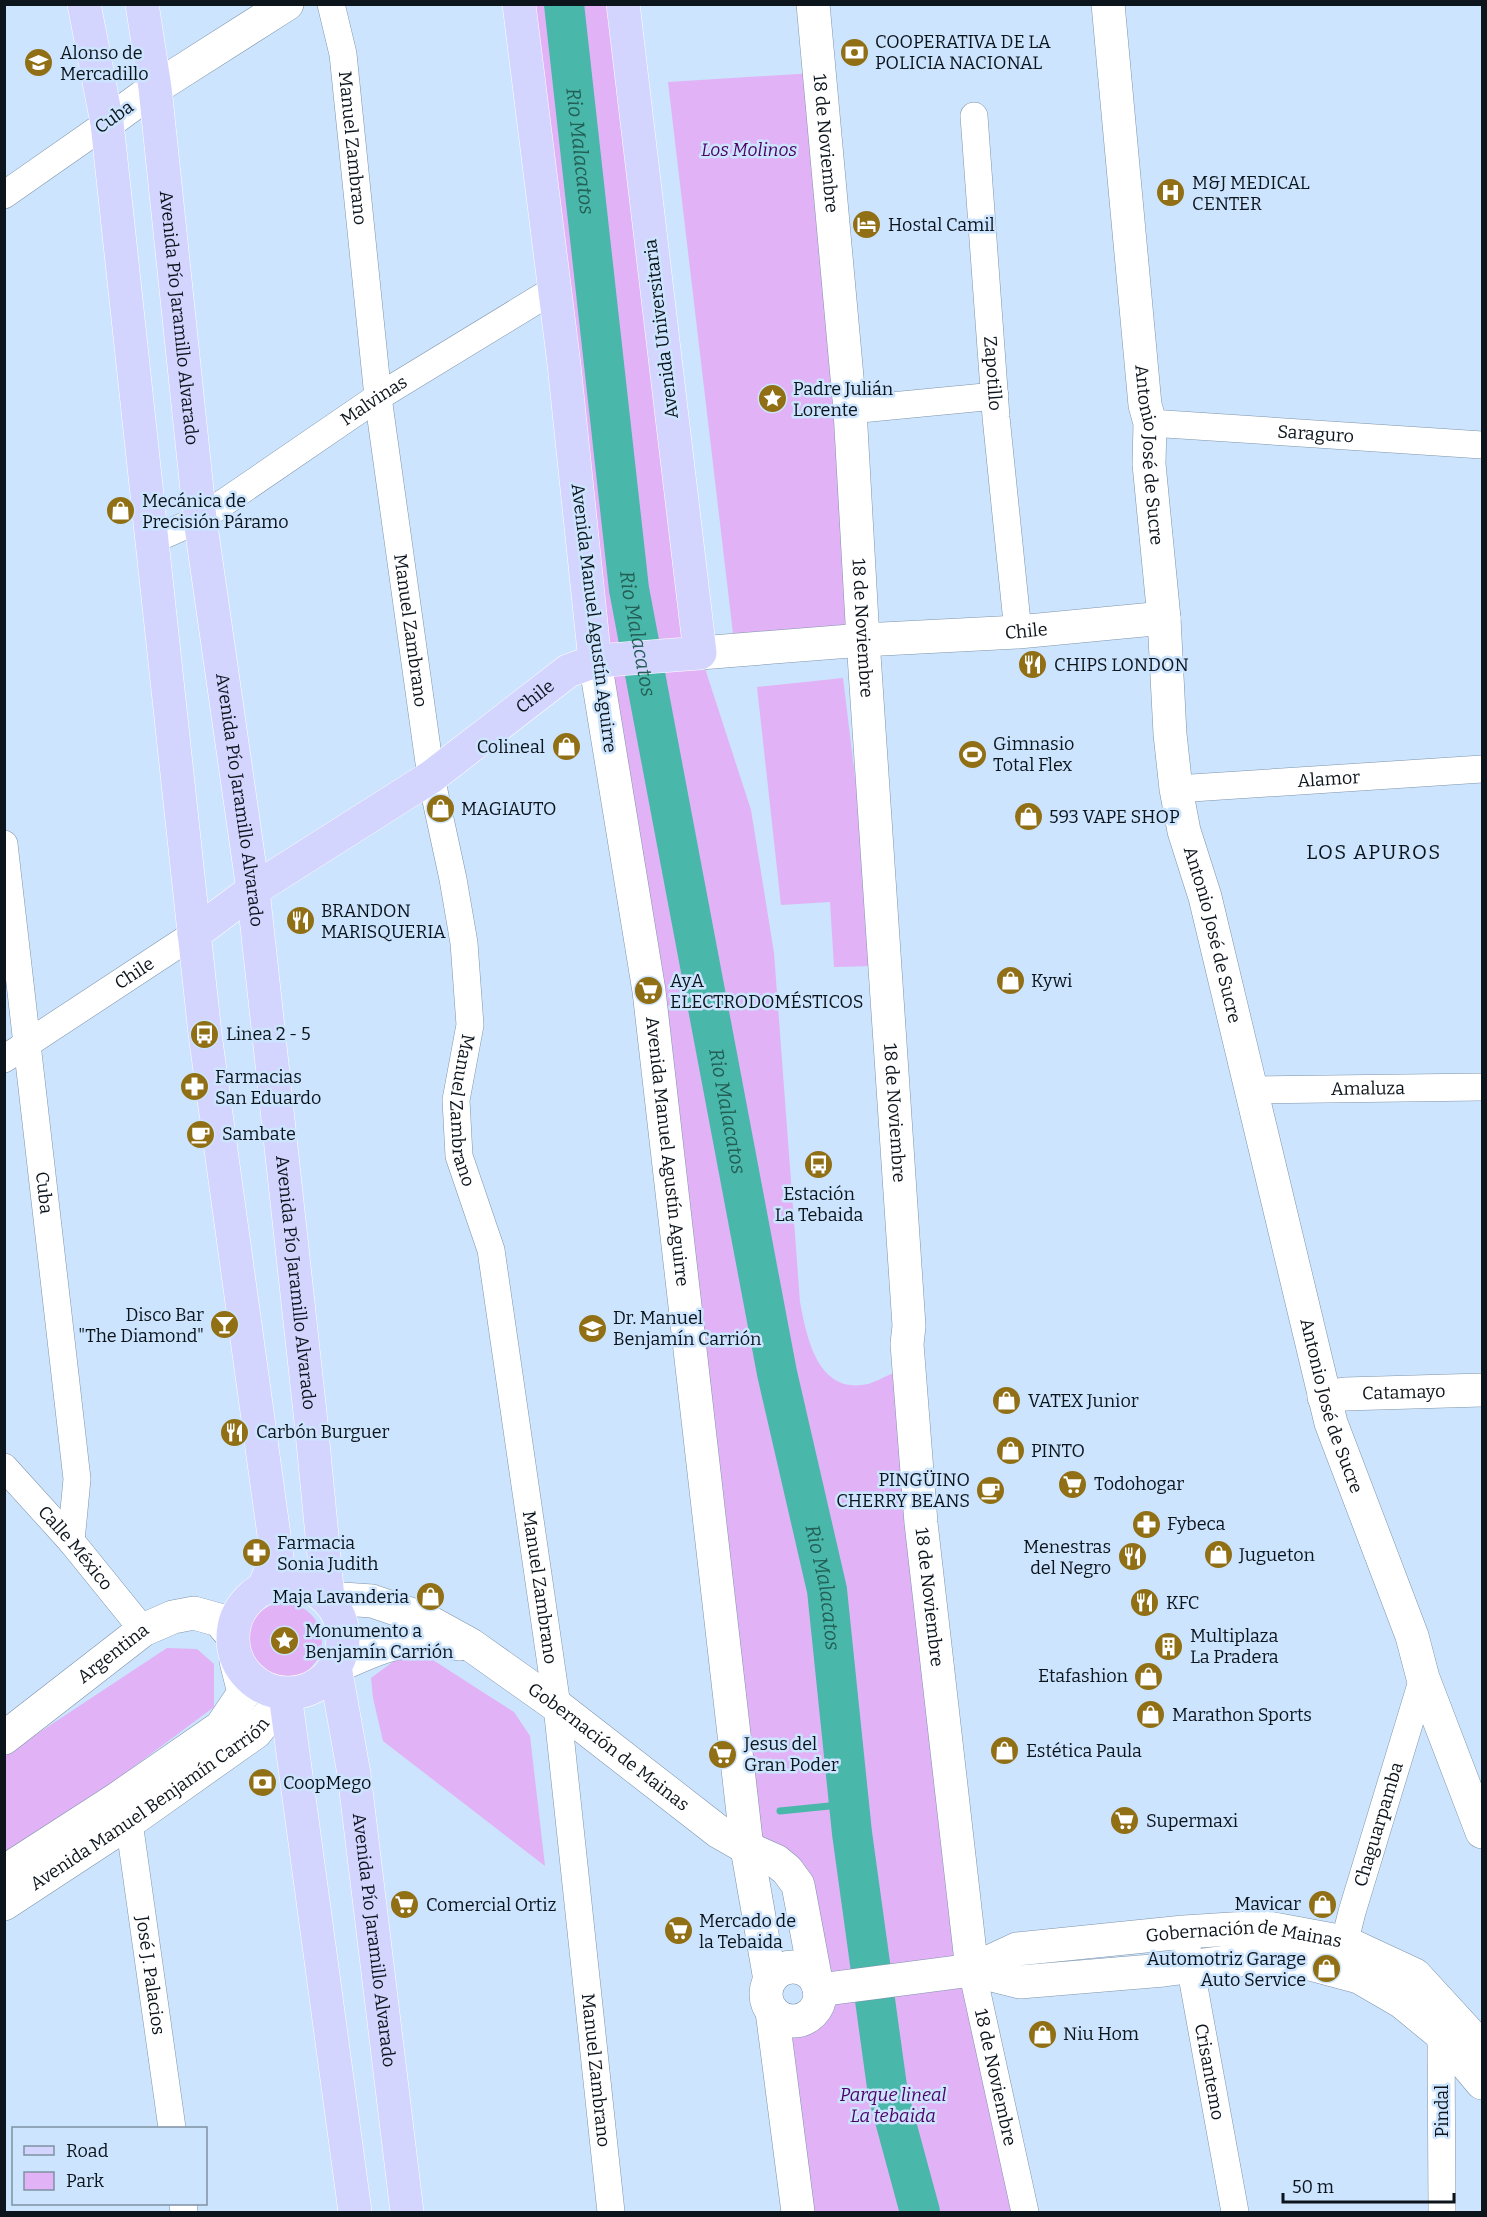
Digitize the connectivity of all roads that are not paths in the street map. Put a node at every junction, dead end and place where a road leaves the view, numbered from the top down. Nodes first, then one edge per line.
1 (84, 4) edge
2 (142, 4) edge
3 (287, 4) edge
4 (331, 4) edge
5 (519, 4) edge
6 (623, 4) edge
7 (813, 4) edge
8 (1108, 4) edge
9 (155, 88) junction
10 (974, 116) dead end
11 (107, 123) junction
12 (4, 195) edge
13 (555, 289) junction
14 (995, 396) junction
15 (378, 398) junction
16 (850, 410) junction
17 (1150, 423) junction
18 (1482, 445) edge
19 (200, 519) junction
20 (153, 540) junction
21 (1164, 618) junction
22 (1018, 632) junction
23 (863, 640) junction
24 (694, 653) junction
25 (602, 660) junction
26 (1482, 770) edge
27 (431, 777) junction
28 (1176, 789) junction
29 (4, 844) edge
30 (253, 890) junction
31 (194, 934) junction
32 (27, 1043) junction
33 (4, 1059) edge
34 (1482, 1087) edge
35 (1251, 1090) junction
36 (1482, 1390) edge
37 (1324, 1397) junction
38 (4, 1467) edge
39 (71, 1541) junction
40 (263, 1589) junction
41 (328, 1598) junction
42 (143, 1630) junction
43 (471, 1645) junction
44 (234, 1648) junction
45 (335, 1667) junction
46 (1423, 1678) junction
47 (285, 1694) junction
48 (557, 1706) junction
49 (4, 1738) edge
50 (123, 1810) junction
51 (1482, 1832) edge
52 (747, 1848) junction
53 (4, 1872) edge
54 (4, 1904) edge
55 (1184, 1932) junction
56 (1341, 1956) junction
57 (1189, 1967) junction
58 (963, 1971) junction
59 (821, 1986) junction
60 (771, 1996) junction
61 (1446, 2023) junction
62 (1482, 2048) edge
63 (1482, 2083) edge
64 (172, 2127) edge
65 (355, 2212) edge
66 (407, 2212) edge
67 (611, 2212) edge
68 (798, 2212) edge
69 (1025, 2212) edge
70 (1235, 2212) edge
71 (1442, 2212) edge

1 - 11 main road
2 - 9 main road, Avenida Pío Jaramillo Alvarado
3 - 9 street, Cuba
4 - 15 street, Manuel Zambrano
5 - 13 main road, Avenida Manuel Agustín Aguirre
6 - 24 main road, Avenida Universitaria
7 - 16 street, 18 de Noviembre
8 - 17 street, Antonio José de Sucre
9 - 11 street, Cuba
9 - 19 main road, Avenida Pío Jaramillo Alvarado
10 - 14 street, Zapotillo
11 - 12 street, Cuba
11 - 20 main road
13 - 15 street, Malvinas
13 - 25 main road, Avenida Manuel Agustín Aguirre
14 - 16 street
14 - 22 street, Zapotillo
15 - 19 street, Malvinas
15 - 27 street, Manuel Zambrano
16 - 23 street, 18 de Noviembre
17 - 18 street, Saraguro
17 - 21 street, Antonio José de Sucre
19 - 20 street, Malvinas
19 - 30 main road, Avenida Pío Jaramillo Alvarado
20 - 31 main road
21 - 22 street, Chile
21 - 28 street, Antonio José de Sucre
22 - 23 street, Chile
23 - 24 street, Chile
23 - 58 street, 18 de Noviembre
24 - 25 main road, Chile
25 - 27 main road, Chile
25 - 52 street, Avenida Manuel Agustín Aguirre
26 - 28 street, Alamor
27 - 30 main road, Chile
27 - 48 street, Manuel Zambrano
28 - 35 street, Antonio José de Sucre
29 - 32 street, Cuba
30 - 31 main road, Chile
30 - 41 main road, Avenida Pío Jaramillo Alvarado
31 - 32 street, Chile
31 - 40 main road
32 - 33 street, Chile
32 - 39 street, Cuba
34 - 35 street, Amaluza
35 - 37 street, Antonio José de Sucre
36 - 37 street, Catamayo
37 - 46 street, Antonio José de Sucre
38 - 39 street, Calle México
39 - 42 street, Calle México
40 - 41 main road
40 - 44 main road
41 - 43 street, Gobernación de Mainas
41 - 45 main road
42 - 44 street, Argentina
42 - 49 street, Argentina
43 - 45 street
43 - 48 street, Gobernación de Mainas
44 - 47 main road
44 - 50 street, Avenida Manuel Benjamín Carrión
45 - 47 main road
45 - 66 main road, Avenida Pío Jaramillo Alvarado
46 - 51 street, Antonio José de Sucre
46 - 56 street, Chaguarpamba
47 - 50 street, Avenida Manuel Benjamín Carrión
47 - 65 main road
48 - 52 street, Gobernación de Mainas
48 - 67 street, Manuel Zambrano
50 - 53 street, Avenida Manuel Benjamín Carrión
50 - 54 street, Avenida Manuel Benjamín Carrión
50 - 64 street, José J. Palacios
52 - 59 street, Gobernación de Mainas
52 - 60 street, Avenida Manuel Agustín Aguirre
55 - 56 street, Gobernación de Mainas
55 - 57 street, Crisantemo
55 - 58 street, Gobernación de Mainas
56 - 57 street, Gobernación de Mainas
56 - 61 street, Gobernación de Mainas
57 - 58 street, Gobernación de Mainas
57 - 70 street, Crisantemo
58 - 59 street, Gobernación de Mainas
58 - 69 street, 18 de Noviembre
59 - 60 street
59 - 60 street
60 - 68 street, Avenida Manuel Agustín Aguirre
61 - 62 street, Gobernación de Mainas
61 - 63 street, Gobernación de Mainas
61 - 71 street, Pindal

